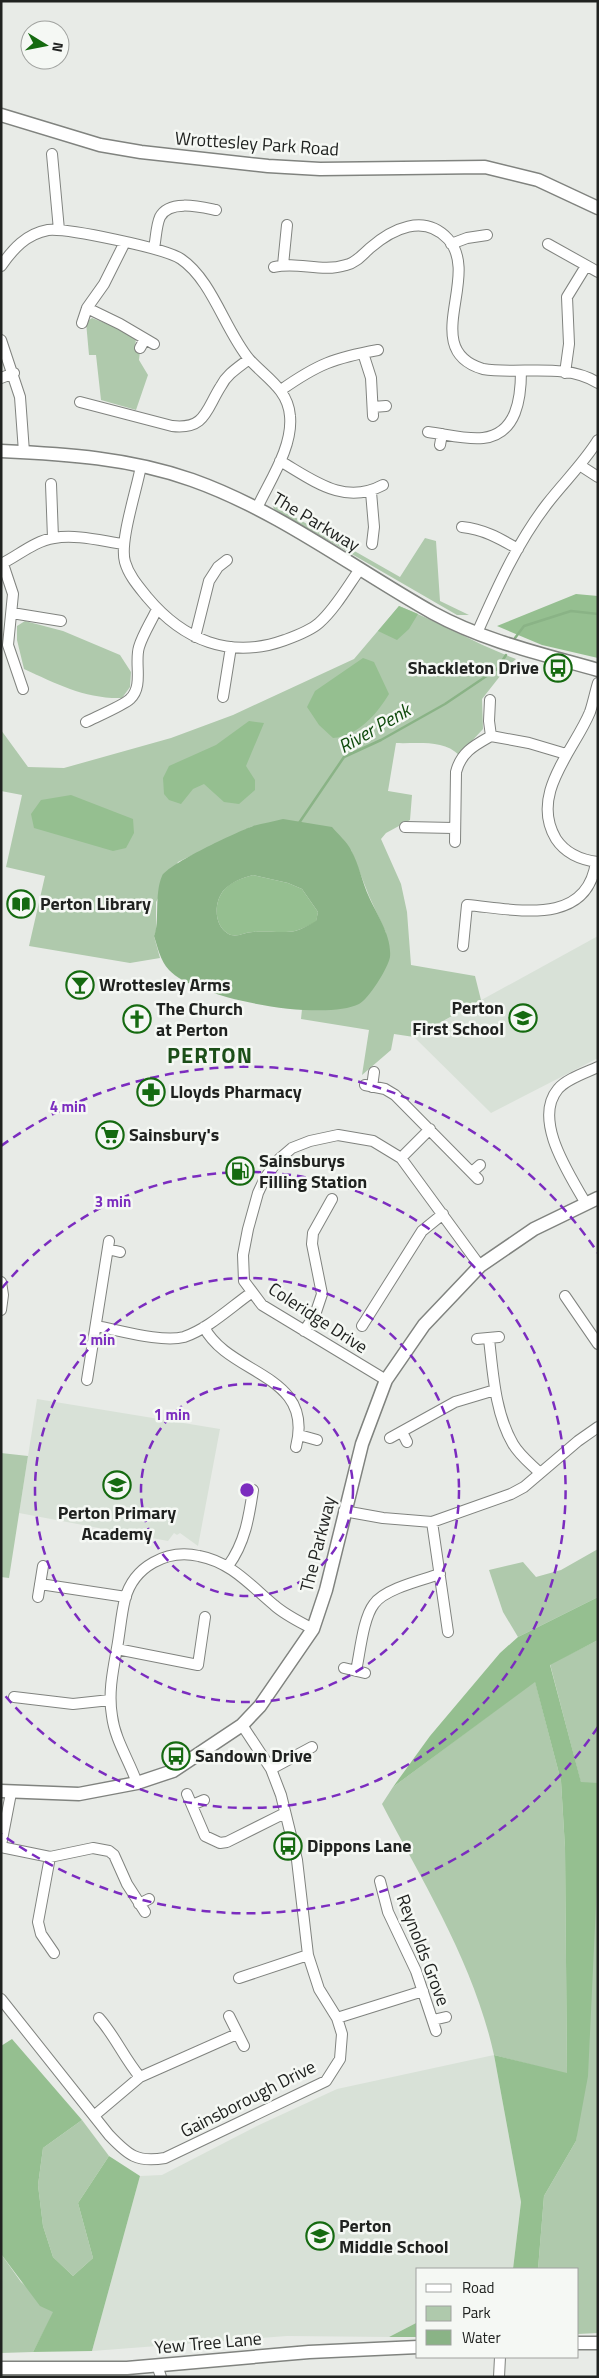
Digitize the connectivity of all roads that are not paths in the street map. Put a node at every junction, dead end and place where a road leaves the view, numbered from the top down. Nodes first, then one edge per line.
1 (1, 115) edge
2 (52, 154) dead end
3 (64, 164) dead end
4 (53, 165) junction
5 (598, 208) edge
6 (216, 210) dead end
7 (287, 225) dead end
8 (59, 230) junction
9 (487, 235) dead end
10 (125, 242) junction
11 (452, 244) junction
12 (548, 244) dead end
13 (154, 248) junction
14 (1, 266) edge
15 (586, 266) junction
16 (598, 272) edge
17 (87, 308) junction
18 (82, 323) dead end
19 (1, 340) edge
20 (140, 348) dead end
21 (378, 350) dead end
22 (363, 353) junction
23 (249, 359) junction
24 (520, 371) junction
25 (14, 373) junction
26 (565, 373) junction
27 (1, 378) edge
28 (598, 384) edge
29 (281, 390) junction
30 (80, 402) dead end
31 (386, 406) dead end
32 (428, 432) dead end
33 (442, 434) junction
34 (598, 440) edge
35 (440, 445) dead end
36 (1, 452) edge
37 (24, 452) junction
38 (280, 461) junction
39 (141, 466) junction
40 (581, 466) junction
41 (598, 478) edge
42 (52, 484) dead end
43 (383, 485) dead end
44 (371, 492) junction
45 (257, 508) junction
46 (462, 527) dead end
47 (53, 538) junction
48 (124, 544) junction
49 (372, 544) dead end
50 (518, 548) junction
51 (227, 560) dead end
52 (2, 564) edge
53 (360, 569) junction
54 (157, 609) junction
55 (12, 613) junction
56 (61, 621) dead end
57 (477, 633) junction
58 (195, 637) junction
59 (231, 647) junction
60 (598, 670) edge
61 (598, 683) edge
62 (23, 688) dead end
63 (223, 697) dead end
64 (490, 700) dead end
65 (86, 722) dead end
66 (491, 736) junction
67 (566, 754) junction
68 (405, 827) dead end
69 (454, 828) junction
70 (455, 842) dead end
71 (597, 862) edge
72 (463, 946) dead end
73 (598, 1067) edge
74 (374, 1072) dead end
75 (430, 1129) junction
76 (401, 1158) junction
77 (477, 1172) dead end
78 (598, 1198) edge
79 (332, 1199) dead end
80 (585, 1202) junction
81 (443, 1214) junction
82 (120, 1252) dead end
83 (480, 1266) junction
84 (1, 1282) edge
85 (251, 1292) junction
86 (565, 1296) dead end
87 (1, 1310) edge
88 (96, 1326) junction
89 (362, 1326) dead end
90 (204, 1327) junction
91 (304, 1331) junction
92 (477, 1339) dead end
93 (598, 1344) edge
94 (87, 1380) dead end
95 (386, 1380) junction
96 (495, 1390) junction
97 (598, 1427) edge
98 (402, 1432) junction
99 (299, 1435) junction
100 (390, 1438) dead end
101 (317, 1440) dead end
102 (407, 1442) dead end
103 (296, 1447) dead end
104 (540, 1473) junction
105 (253, 1490) dead end
106 (344, 1511) junction
107 (432, 1522) junction
108 (43, 1566) dead end
109 (228, 1566) junction
110 (440, 1574) junction
111 (40, 1584) junction
112 (38, 1597) dead end
113 (126, 1597) junction
114 (205, 1618) dead end
115 (313, 1629) junction
116 (448, 1632) dead end
117 (117, 1649) junction
118 (344, 1668) dead end
119 (14, 1697) dead end
120 (110, 1700) junction
121 (242, 1725) junction
122 (312, 1747) dead end
123 (272, 1769) junction
124 (137, 1783) junction
125 (6, 1792) edge
126 (187, 1794) dead end
127 (204, 1800) dead end
128 (192, 1805) junction
129 (285, 1813) junction
130 (1, 1846) edge
131 (50, 1857) junction
132 (380, 1881) dead end
133 (149, 1898) dead end
134 (54, 1953) dead end
135 (308, 1955) junction
136 (239, 1978) dead end
137 (423, 1991) junction
138 (1, 1999) edge
139 (229, 2016) dead end
140 (446, 2017) dead end
141 (100, 2018) dead end
142 (337, 2018) junction
143 (433, 2020) junction
144 (436, 2031) dead end
145 (237, 2034) junction
146 (244, 2046) dead end
147 (140, 2077) junction
148 (95, 2115) junction
149 (579, 2343) edge
150 (598, 2343) edge
151 (416, 2347) edge
152 (500, 2358) edge
153 (1, 2368) edge
154 (159, 2371) edge
155 (499, 2377) edge

1 - 5 street, Wrottesley Park Road
2 - 4 street
3 - 4 street
4 - 8 street
6 - 13 street
7 - 11 street
8 - 10 street
8 - 14 street
9 - 11 street
10 - 13 street
10 - 17 street
11 - 24 street
12 - 15 street
13 - 23 street
15 - 16 street
15 - 26 street
17 - 18 street
17 - 20 street
19 - 25 street
21 - 22 street
22 - 29 street
22 - 31 street
23 - 29 street
23 - 30 street
24 - 26 street
24 - 33 street
25 - 27 street
25 - 37 street
26 - 28 street
29 - 38 street
32 - 33 street
33 - 35 street
34 - 40 street
36 - 37 street, The Parkway
37 - 39 street, The Parkway
38 - 44 street
38 - 45 street
39 - 45 street, The Parkway
39 - 48 street
40 - 41 street
40 - 50 street
42 - 47 street
43 - 44 street
44 - 49 street
45 - 53 street, The Parkway
46 - 50 street
47 - 48 street
47 - 52 street
48 - 54 street
50 - 57 street
51 - 58 street
52 - 55 street
53 - 57 street, The Parkway
53 - 59 street
54 - 58 street
54 - 65 street
55 - 56 street
55 - 62 street
57 - 60 street, The Parkway
58 - 59 street
59 - 63 street
61 - 67 street
64 - 66 street
66 - 67 street
66 - 69 street
67 - 71 street
68 - 69 street
69 - 70 street
71 - 72 street
73 - 80 street
74 - 75 street
75 - 76 street
75 - 77 street
76 - 81 street, Coleridge Drive
76 - 85 street, Coleridge Drive
78 - 80 street, The Parkway
79 - 91 street
80 - 83 street, The Parkway
81 - 83 street, Coleridge Drive
81 - 89 street
82 - 88 street
83 - 95 street, The Parkway
84 - 87 street
85 - 90 street
85 - 91 street, Coleridge Drive
86 - 93 street
88 - 90 street
88 - 94 street
90 - 99 street
91 - 95 street, Coleridge Drive
92 - 96 street
95 - 106 street, The Parkway
96 - 98 street
96 - 104 street
97 - 104 street
98 - 100 street
98 - 102 street
99 - 101 street
99 - 103 street
104 - 107 street
105 - 109 street
106 - 107 street
106 - 115 street, The Parkway
107 - 110 street
108 - 111 street
109 - 113 street
109 - 115 street
110 - 116 street
110 - 118 street
111 - 112 street
111 - 113 street
113 - 117 street
114 - 117 street
115 - 121 street, The Parkway
117 - 120 street
119 - 120 street
120 - 124 street
121 - 123 street, Gainsborough Drive
121 - 124 street, The Parkway
122 - 123 street
123 - 129 street, Gainsborough Drive
124 - 125 street, The Parkway
125 - 130 street
126 - 128 street
127 - 128 street
128 - 129 street
129 - 135 street, Gainsborough Drive
130 - 131 street
131 - 133 street
131 - 134 street
132 - 137 street, Reynolds Grove
135 - 136 street
135 - 142 street, Gainsborough Drive
137 - 142 street
137 - 143 street, Reynolds Grove
138 - 148 street, Gainsborough Drive
139 - 145 street
140 - 143 street, Reynolds Grove
141 - 147 street
142 - 148 street, Gainsborough Drive
143 - 144 street, Reynolds Grove
145 - 146 street
145 - 147 street
147 - 148 street
149 - 150 street
151 - 154 street, Yew Tree Lane
152 - 155 street
153 - 154 street, Yew Tree Lane

